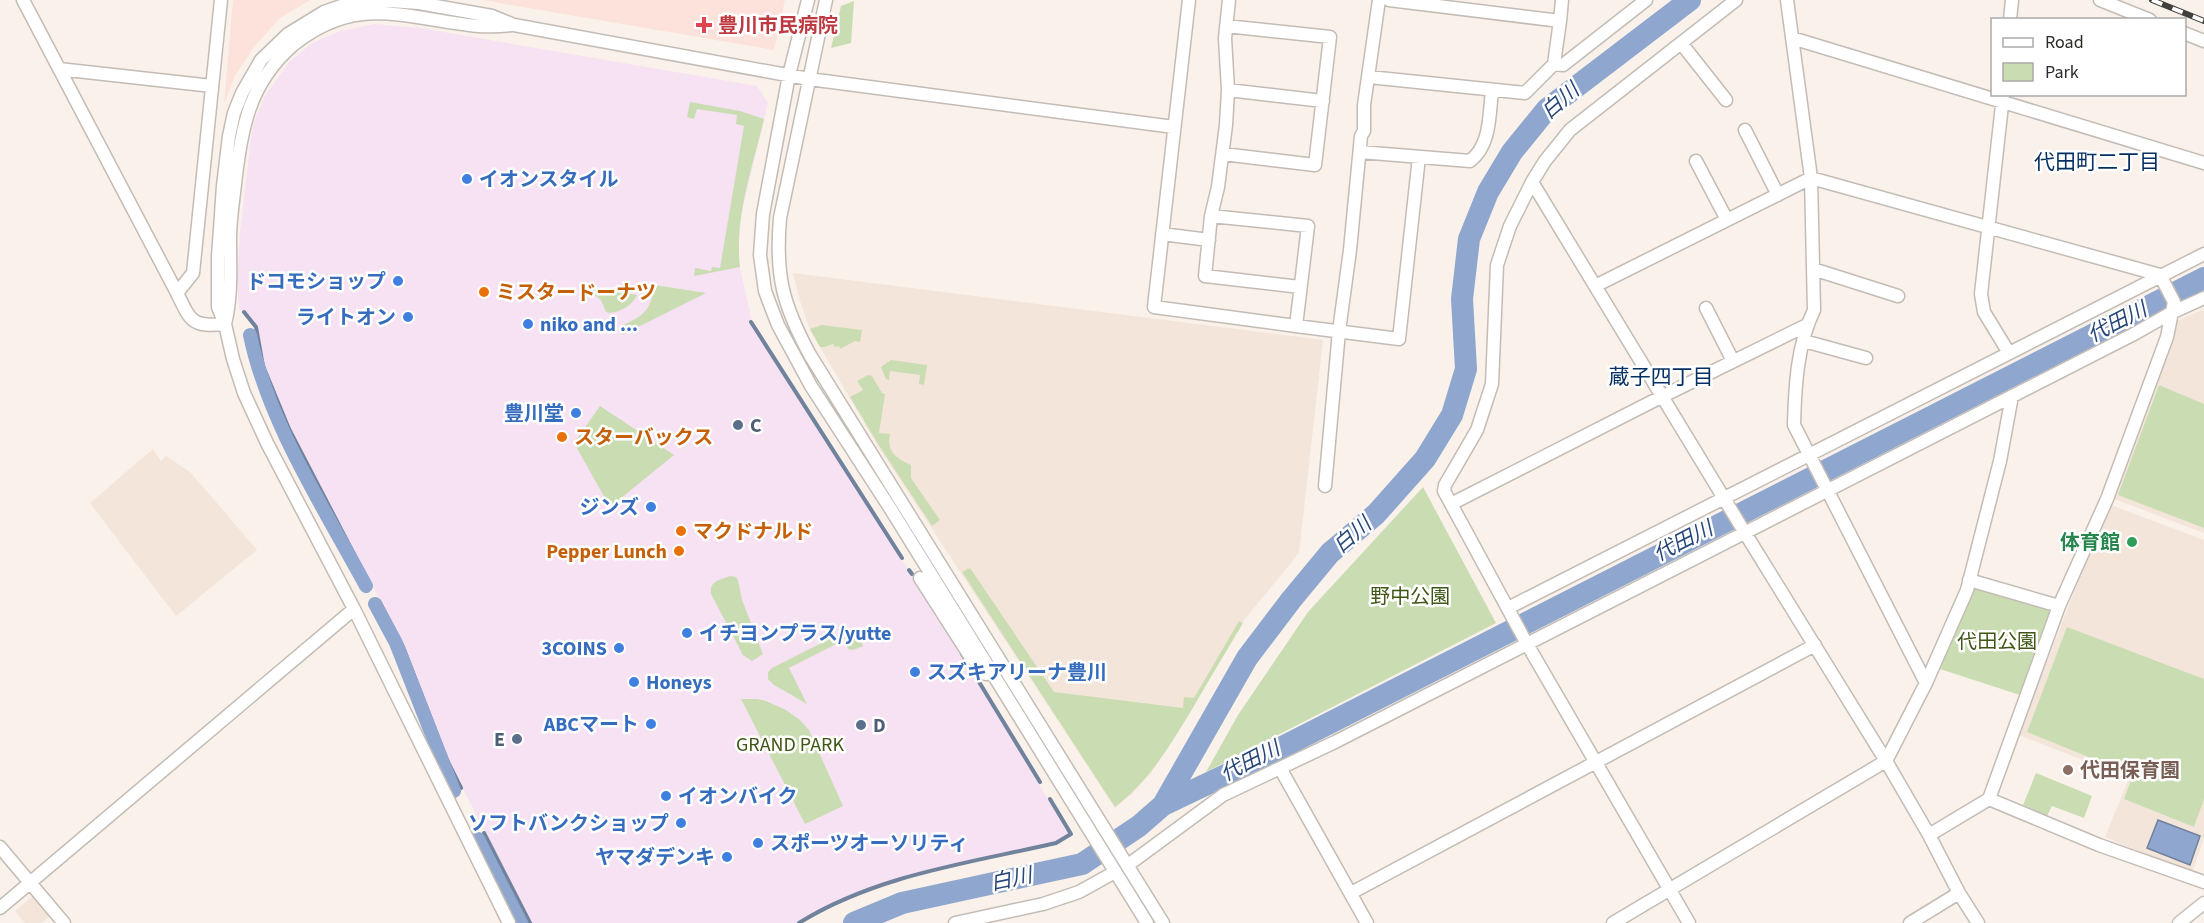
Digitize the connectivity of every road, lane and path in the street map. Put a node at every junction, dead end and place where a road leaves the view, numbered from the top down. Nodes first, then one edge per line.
1 (23, 0) edge
2 (221, 0) edge
3 (808, 0) edge
4 (826, 0) edge
5 (1189, 0) edge
6 (1229, 0) edge
7 (1379, 0) edge
8 (1389, 0) edge
9 (1562, 0) edge
10 (1646, 0) edge
11 (1736, 0) edge
12 (1787, 0) edge
13 (2012, 0) edge
14 (2100, 0) edge
15 (2010, 18) edge
16 (2145, 18) edge
17 (1560, 21) junction
18 (1226, 26) junction
19 (2186, 34) edge
20 (1792, 38) junction
21 (2204, 41) edge
22 (1681, 43) junction
23 (1554, 64) junction
24 (59, 69) junction
25 (789, 75) junction
26 (1369, 77) junction
27 (809, 78) junction
28 (212, 86) junction
29 (1228, 90) junction
30 (1492, 91) junction
31 (1991, 95) edge
32 (2002, 98) edge
33 (1323, 100) junction
34 (1726, 100) dead end
35 (1174, 127) junction
36 (1745, 130) dead end
37 (1360, 152) junction
38 (1223, 154) junction
39 (1419, 157) junction
40 (1696, 161) dead end
41 (2204, 163) edge
42 (1810, 178) junction
43 (1532, 182) junction
44 (1778, 195) junction
45 (1211, 216) junction
46 (1727, 220) junction
47 (1987, 227) junction
48 (1162, 234) junction
49 (1209, 240) junction
50 (2204, 254) edge
51 (1813, 269) junction
52 (2161, 279) junction
53 (1300, 286) junction
54 (1595, 286) junction
55 (177, 293) junction
56 (1898, 296) dead end
57 (2204, 298) edge
58 (2172, 307) junction
59 (1706, 308) dead end
60 (225, 324) junction
61 (1806, 325) junction
62 (1296, 326) junction
63 (1339, 332) junction
64 (1804, 342) junction
65 (2009, 353) junction
66 (1866, 358) dead end
67 (1733, 361) junction
68 (1663, 396) junction
69 (2012, 396) junction
70 (1811, 458) junction
71 (1325, 486) dead end
72 (1826, 486) junction
73 (1726, 501) junction
74 (1451, 504) junction
75 (1743, 531) junction
76 (920, 578) dead end
77 (1969, 580) junction
78 (2060, 606) junction
79 (354, 609) junction
80 (1510, 612) junction
81 (1525, 640) junction
82 (1815, 645) junction
83 (1926, 683) junction
84 (1008, 700) junction
85 (1596, 761) junction
86 (1886, 761) junction
87 (1280, 768) junction
88 (1989, 799) junction
89 (1929, 835) junction
90 (0, 847) edge
91 (1124, 860) junction
92 (1112, 868) junction
93 (2204, 882) edge
94 (30, 883) junction
95 (1669, 890) junction
96 (1351, 893) junction
97 (1959, 893) junction
98 (2204, 903) edge
99 (0, 908) edge
100 (970, 921) edge
101 (64, 923) edge
102 (509, 923) edge
103 (955, 923) edge
104 (1147, 923) edge
105 (1163, 923) edge
106 (1367, 923) edge
107 (1613, 923) edge
108 (1689, 923) edge
109 (1910, 923) edge
110 (1978, 923) edge
111 (2179, 923) edge

1 - 24 street
2 - 28 street
3 - 25 street
4 - 27 street
5 - 35 street
6 - 18 street
7 - 26 street
8 - 17 street
9 - 17 street
10 - 23 street
11 - 22 street
12 - 20 street
13 - 15 street
14 - 16 street
17 - 23 street
18 - 29 street
18 - 33 street
19 - 21 street
20 - 31 street
20 - 42 street
22 - 34 street
22 - 43 street
23 - 30 street
24 - 28 street
24 - 55 street
25 - 27 street
25 - 60 street
25 - 84 street
26 - 30 street
26 - 37 street
27 - 35 street
27 - 91 street
28 - 55 street
29 - 33 street
29 - 38 street
30 - 39 street
32 - 41 street
32 - 47 street
33 - 38 street
35 - 48 street
36 - 44 street
37 - 39 street
37 - 63 street
38 - 45 street
39 - 63 street
40 - 46 street
42 - 44 street
42 - 47 street
42 - 51 street
43 - 54 street
43 - 74 street
44 - 46 street
45 - 49 street
45 - 53 street
46 - 54 street
47 - 52 street
47 - 65 street
48 - 49 street
48 - 62 street
49 - 53 street
50 - 52 street
51 - 56 street
51 - 61 street
52 - 58 street
52 - 65 street
53 - 62 street
54 - 68 street
55 - 60 street
57 - 58 street
58 - 69 street
58 - 78 street
59 - 67 street
60 - 79 street
61 - 64 street
61 - 67 street
62 - 63 street
63 - 71 street
64 - 66 street
64 - 70 street
65 - 70 street
67 - 68 street
68 - 73 street
68 - 74 street
69 - 72 street
69 - 77 street
70 - 72 street
70 - 73 street
72 - 75 street
72 - 83 street
73 - 75 street
73 - 80 street
74 - 80 street
75 - 81 street
75 - 82 street
76 - 84 street
77 - 78 street
77 - 83 street
78 - 88 street
79 - 94 street
79 - 102 street
80 - 81 street
81 - 85 street
81 - 87 street
82 - 85 street
82 - 86 street
83 - 86 street
84 - 92 street
85 - 95 street
85 - 96 street
86 - 89 street
86 - 95 street
87 - 91 street
87 - 96 street
88 - 89 street
88 - 93 street
89 - 97 street
90 - 94 street
91 - 105 street
92 - 100 street
92 - 104 street
94 - 99 street
94 - 101 street
95 - 107 street
95 - 108 street
96 - 106 street
97 - 109 street
97 - 110 street
98 - 111 street
100 - 103 street

